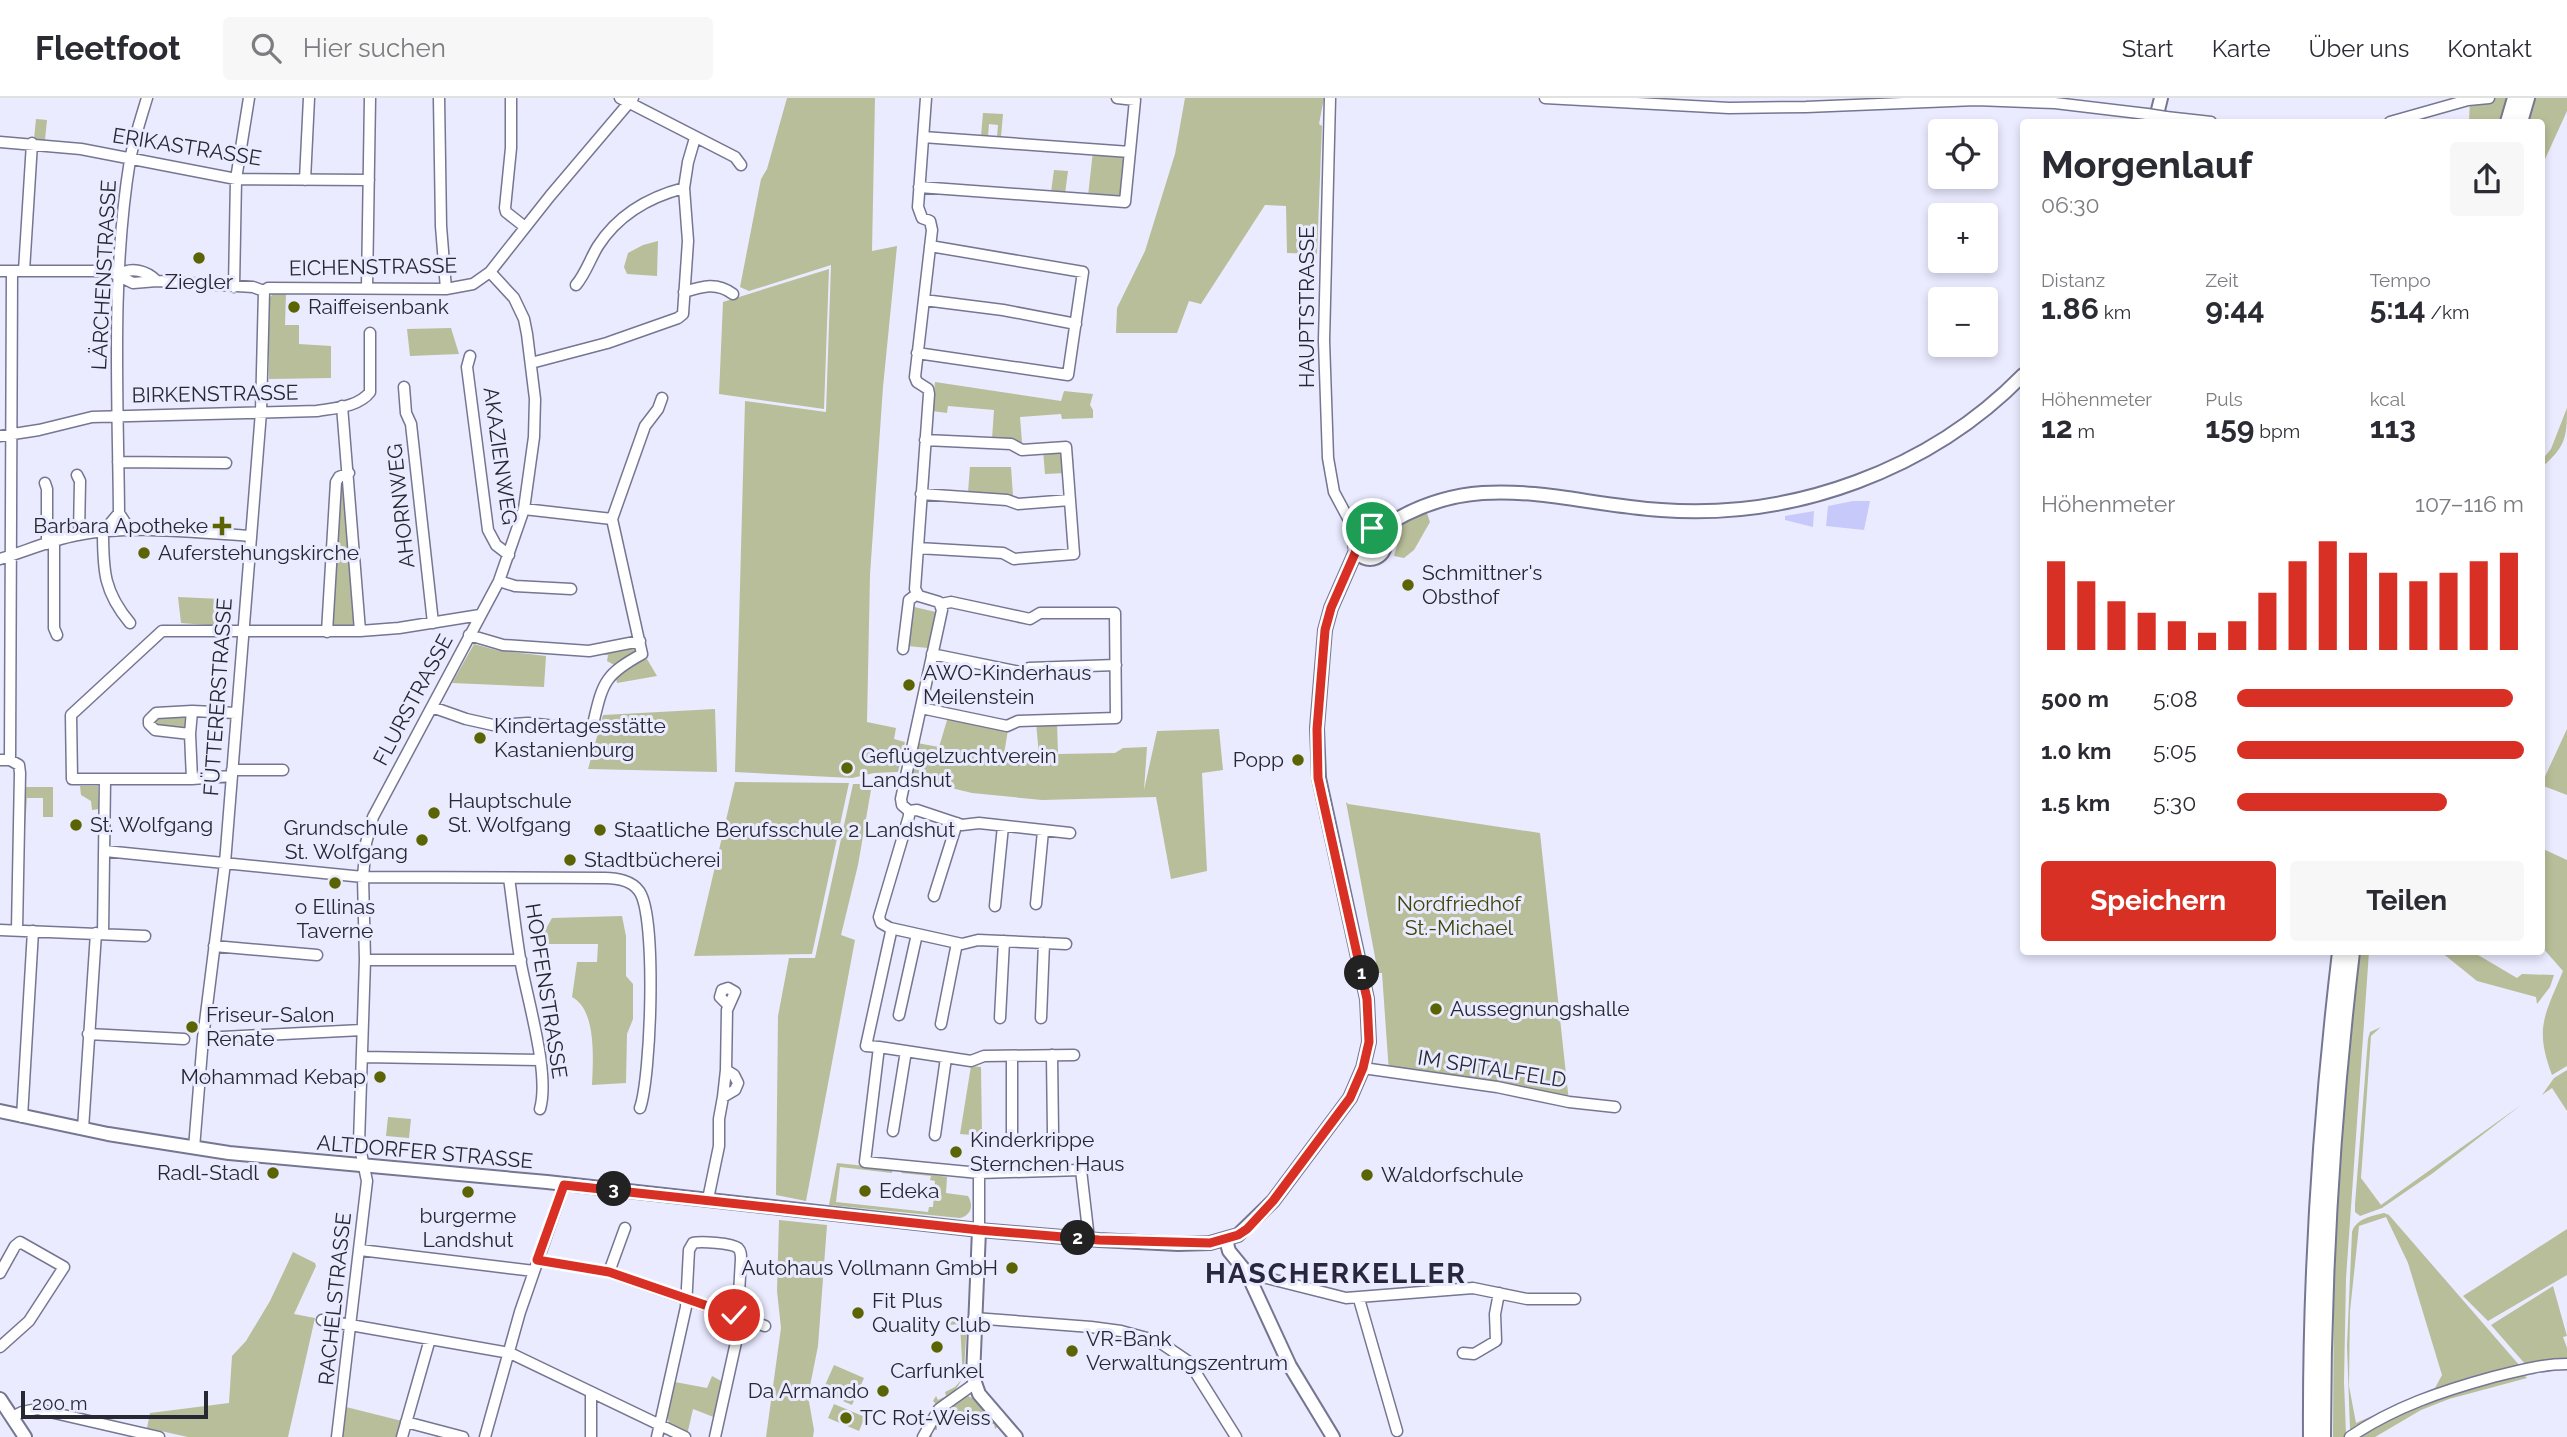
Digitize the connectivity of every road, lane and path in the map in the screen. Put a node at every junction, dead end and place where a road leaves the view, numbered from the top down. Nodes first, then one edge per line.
1 (147, 98) edge
2 (250, 98) edge
3 (309, 98) edge
4 (370, 98) edge
5 (439, 98) edge
6 (511, 98) edge
7 (926, 98) edge
8 (1117, 98) edge
9 (1330, 98) edge
10 (1545, 98) edge
11 (2161, 98) edge
12 (2486, 98) edge
13 (2515, 98) edge
14 (2527, 98) edge
15 (627, 99) edge
16 (2156, 118) edge
17 (2401, 119) edge
18 (2509, 119) edge
19 (2521, 119) edge
20 (923, 136) junction
21 (695, 138) junction
22 (0, 142) edge
23 (32, 143) junction
24 (1130, 152) junction
25 (131, 159) junction
26 (741, 165) dead end
27 (236, 179) junction
28 (305, 180) junction
29 (369, 180) junction
30 (919, 187) junction
31 (684, 188) junction
32 (525, 228) junction
33 (930, 246) junction
34 (0, 271) edge
35 (12, 271) junction
36 (24, 271) junction
37 (490, 272) junction
38 (119, 275) junction
39 (576, 285) dead end
40 (234, 287) junction
41 (367, 288) junction
42 (446, 289) junction
43 (264, 291) junction
44 (684, 292) junction
45 (733, 294) dead end
46 (924, 300) junction
47 (1076, 324) junction
48 (370, 333) dead end
49 (917, 353) junction
50 (470, 356) dead end
51 (531, 363) junction
52 (2020, 378) edge
53 (404, 387) dead end
54 (662, 398) dead end
55 (342, 406) junction
56 (261, 412) junction
57 (118, 415) junction
58 (5, 436) edge
59 (925, 440) junction
60 (118, 462) junction
61 (226, 463) dead end
62 (349, 473) junction
63 (77, 475) dead end
64 (45, 483) dead end
65 (921, 494) junction
66 (1070, 500) junction
67 (524, 509) junction
68 (119, 513) junction
69 (612, 519) junction
70 (130, 530) junction
71 (103, 532) junction
72 (1371, 533) junction
73 (79, 535) junction
74 (250, 536) junction
75 (50, 542) junction
76 (918, 548) junction
77 (1360, 554) junction
78 (509, 555) junction
79 (5, 557) edge
80 (499, 582) junction
81 (571, 589) dead end
82 (917, 594) junction
83 (941, 604) junction
84 (480, 615) junction
85 (130, 623) dead end
86 (433, 623) junction
87 (242, 630) junction
88 (360, 631) junction
89 (327, 632) junction
90 (57, 635) dead end
91 (469, 635) junction
92 (640, 641) junction
93 (903, 649) dead end
94 (932, 654) junction
95 (1116, 665) junction
96 (432, 708) junction
97 (921, 708) junction
98 (192, 711) junction
99 (236, 713) junction
100 (594, 720) dead end
101 (564, 727) dead end
102 (190, 734) junction
103 (5, 760) edge
104 (284, 770) dead end
105 (231, 773) junction
106 (105, 779) junction
107 (192, 779) junction
108 (909, 811) junction
109 (957, 823) junction
110 (1003, 826) junction
111 (1043, 831) junction
112 (1070, 833) dead end
113 (105, 851) junction
114 (225, 863) junction
115 (363, 877) junction
116 (509, 878) junction
117 (934, 896) dead end
118 (1036, 904) dead end
119 (995, 906) dead end
120 (890, 928) junction
121 (0, 929) edge
122 (17, 930) junction
123 (33, 931) junction
124 (99, 934) junction
125 (917, 934) junction
126 (145, 936) dead end
127 (1004, 941) junction
128 (957, 943) junction
129 (1044, 943) junction
130 (1066, 944) dead end
131 (214, 946) junction
132 (317, 955) dead end
133 (2340, 955) edge
134 (2352, 955) edge
135 (365, 960) junction
136 (521, 960) junction
137 (728, 1005) dead end
138 (899, 1015) dead end
139 (1000, 1018) dead end
140 (1041, 1018) dead end
141 (941, 1024) dead end
142 (362, 1030) junction
143 (88, 1034) junction
144 (203, 1038) junction
145 (184, 1039) dead end
146 (879, 1047) junction
147 (906, 1051) junction
148 (1052, 1055) junction
149 (1074, 1055) dead end
150 (1012, 1056) junction
151 (363, 1057) junction
152 (946, 1058) junction
153 (540, 1060) junction
154 (1363, 1068) junction
155 (1615, 1107) dead end
156 (640, 1108) dead end
157 (540, 1109) dead end
158 (0, 1111) edge
159 (22, 1117) junction
160 (83, 1129) junction
161 (893, 1131) dead end
162 (1053, 1133) dead end
163 (1012, 1134) dead end
164 (935, 1135) dead end
165 (194, 1147) junction
166 (363, 1166) junction
167 (979, 1173) junction
168 (564, 1185) junction
169 (708, 1199) junction
170 (625, 1228) dead end
171 (979, 1230) junction
172 (1094, 1240) junction
173 (1231, 1242) junction
174 (360, 1250) junction
175 (537, 1260) junction
176 (1244, 1270) junction
177 (534, 1271) junction
178 (609, 1272) junction
179 (0, 1273) edge
180 (1499, 1293) junction
181 (687, 1299) junction
182 (1359, 1299) junction
183 (1576, 1299) dead end
184 (739, 1318) junction
185 (974, 1318) junction
186 (322, 1320) dead end
187 (351, 1324) junction
188 (765, 1326) dead end
189 (430, 1339) junction
190 (0, 1347) edge
191 (510, 1353) junction
192 (1463, 1353) dead end
193 (2567, 1364) edge
194 (974, 1384) junction
195 (591, 1392) junction
196 (0, 1399) edge
197 (12, 1417) junction
198 (406, 1422) junction
199 (659, 1425) junction
200 (1396, 1431) dead end
201 (489, 1436) edge
202 (25, 1437) edge
203 (159, 1437) edge
204 (337, 1437) edge
205 (402, 1437) edge
206 (463, 1437) edge
207 (591, 1437) edge
208 (657, 1437) edge
209 (685, 1437) edge
210 (715, 1437) edge
211 (923, 1437) edge
212 (1016, 1437) edge
213 (1236, 1437) edge
214 (1333, 1437) edge
215 (2311, 1437) edge
216 (2323, 1437) edge
217 (2350, 1437) edge

1 - 25 street, LÄRCHENSTRASSE
2 - 27 street
3 - 28 street
4 - 29 street
5 - 42 street
6 - 32 street
7 - 20 street
8 - 24 street
9 - 72 street, HAUPTSTRASSE
10 - 16 street
11 - 16 main road
12 - 17 street
13 - 18 highway
14 - 19 highway
15 - 21 street
15 - 32 street, EICHENSTRASSE
20 - 24 street
20 - 30 street
21 - 26 street
21 - 31 street
22 - 23 street, ERIKASTRASSE
23 - 25 street, ERIKASTRASSE
23 - 36 street
24 - 30 street
25 - 27 street, ERIKASTRASSE
25 - 38 street, LÄRCHENSTRASSE
27 - 28 street, ERIKASTRASSE
27 - 40 street
28 - 29 street, ERIKASTRASSE
29 - 41 street
30 - 33 street
31 - 39 street
31 - 44 street
32 - 37 street, EICHENSTRASSE
33 - 46 street
33 - 47 street
34 - 35 street, EICHENSTRASSE
35 - 36 street, EICHENSTRASSE
35 - 58 street
36 - 38 street, EICHENSTRASSE
37 - 42 street, EICHENSTRASSE
37 - 51 street, FLURSTRASSE
38 - 40 street, EICHENSTRASSE
38 - 57 street, LÄRCHENSTRASSE
40 - 43 street, EICHENSTRASSE
41 - 42 street, EICHENSTRASSE
41 - 43 street, EICHENSTRASSE
43 - 56 street, FÜTTERERSTRASSE
44 - 45 street
44 - 51 street
46 - 47 street
46 - 49 street
47 - 49 street
48 - 55 street, BIRKENSTRASSE
49 - 59 street
50 - 78 street, AKAZIENWEG
51 - 67 street, FLURSTRASSE
52 - 72 main road
53 - 86 street, AHORNWEG
54 - 69 street
55 - 56 street, BIRKENSTRASSE
55 - 62 street
56 - 57 street, BIRKENSTRASSE
56 - 74 street, FÜTTERERSTRASSE
57 - 58 street, BIRKENSTRASSE
57 - 60 street, LÄRCHENSTRASSE
58 - 79 street
59 - 65 street
59 - 66 street
60 - 61 street
60 - 68 street, LÄRCHENSTRASSE
62 - 88 street
62 - 89 street
63 - 73 street
64 - 75 street
65 - 66 street
65 - 76 street
66 - 76 street
67 - 69 street
67 - 78 street, FLURSTRASSE
68 - 70 street
68 - 71 street
69 - 92 street
70 - 71 street
70 - 74 street
71 - 73 street
71 - 85 street
72 - 77 main road
72 - 77 main road
73 - 75 street
74 - 87 street, FÜTTERERSTRASSE
75 - 79 street
75 - 90 street
76 - 82 street
77 - 154 main road
78 - 80 street, FLURSTRASSE
79 - 103 street
80 - 81 street
80 - 84 street, FLURSTRASSE
82 - 83 street
82 - 93 street
83 - 94 street
83 - 95 street
84 - 86 street
84 - 91 street, FLURSTRASSE
86 - 88 street
87 - 89 street
87 - 99 street, FÜTTERERSTRASSE
87 - 106 street
88 - 89 street
91 - 92 street
91 - 96 street, FLURSTRASSE
92 - 100 street
94 - 95 street
94 - 97 street
95 - 97 street
96 - 101 street
96 - 115 street, FLURSTRASSE
97 - 108 street
98 - 99 street
98 - 102 street
98 - 102 street
99 - 105 street, FÜTTERERSTRASSE
102 - 107 street
103 - 122 street
104 - 105 street
105 - 107 street
105 - 114 street, FÜTTERERSTRASSE
106 - 107 street
106 - 113 street
108 - 109 street
108 - 120 street
109 - 110 street
109 - 117 street
110 - 111 street
110 - 119 street
111 - 112 street
111 - 118 street
113 - 114 street
113 - 124 street
114 - 115 street
114 - 131 street, FÜTTERERSTRASSE
115 - 116 street
115 - 135 street, FLURSTRASSE
116 - 136 street, HOPFENSTRASSE
116 - 156 street
120 - 125 street
120 - 146 street
121 - 122 street
122 - 123 street
123 - 124 street
123 - 159 street
124 - 126 street
124 - 143 street
125 - 128 street
125 - 138 street
127 - 128 street
127 - 129 street
127 - 139 street
128 - 141 street
129 - 130 street
129 - 140 street
131 - 132 street
131 - 144 street, FÜTTERERSTRASSE
133 - 215 highway
134 - 216 highway
135 - 136 street
135 - 142 street, FLURSTRASSE
136 - 153 street, HOPFENSTRASSE
137 - 169 street
142 - 144 street
142 - 151 street, FLURSTRASSE
143 - 145 street
143 - 160 street
144 - 165 street, FÜTTERERSTRASSE
146 - 147 street
146 - 167 street
147 - 152 street
147 - 161 street
148 - 149 street
148 - 150 street
148 - 162 street
150 - 152 street
150 - 163 street
151 - 153 street
151 - 166 street, FLURSTRASSE
152 - 164 street
153 - 157 street, HOPFENSTRASSE
154 - 155 street, IM SPITALFELD
154 - 173 main road
158 - 159 main road, ALTDORFER STRASSE
159 - 160 main road, ALTDORFER STRASSE
160 - 165 main road, ALTDORFER STRASSE
165 - 166 main road, ALTDORFER STRASSE
166 - 168 main road, ALTDORFER STRASSE
166 - 174 street, RACHELSTRASSE
167 - 171 street
167 - 172 street
168 - 169 main road, ALTDORFER STRASSE
168 - 175 street
169 - 171 main road, ALTDORFER STRASSE
170 - 178 street
171 - 172 main road, ALTDORFER STRASSE
171 - 185 main road
172 - 173 main road, ALTDORFER STRASSE
173 - 176 main road
174 - 177 street
174 - 187 street, RACHELSTRASSE
175 - 177 street
175 - 178 street
176 - 182 street
176 - 214 main road
177 - 191 street
178 - 181 street
179 - 190 street
180 - 182 street
180 - 183 street
180 - 192 street
181 - 184 street
181 - 184 street
181 - 199 street
182 - 200 street
184 - 188 street
184 - 210 street
185 - 194 main road
185 - 213 street
186 - 187 street
187 - 189 street
187 - 204 street, RACHELSTRASSE
189 - 191 street
189 - 198 street
191 - 195 street
191 - 201 street
193 - 217 street
194 - 211 street
194 - 212 main road
195 - 199 street
195 - 207 street
196 - 197 main road
197 - 202 main road
197 - 203 street
198 - 205 street
198 - 206 street
199 - 208 street
199 - 209 street

